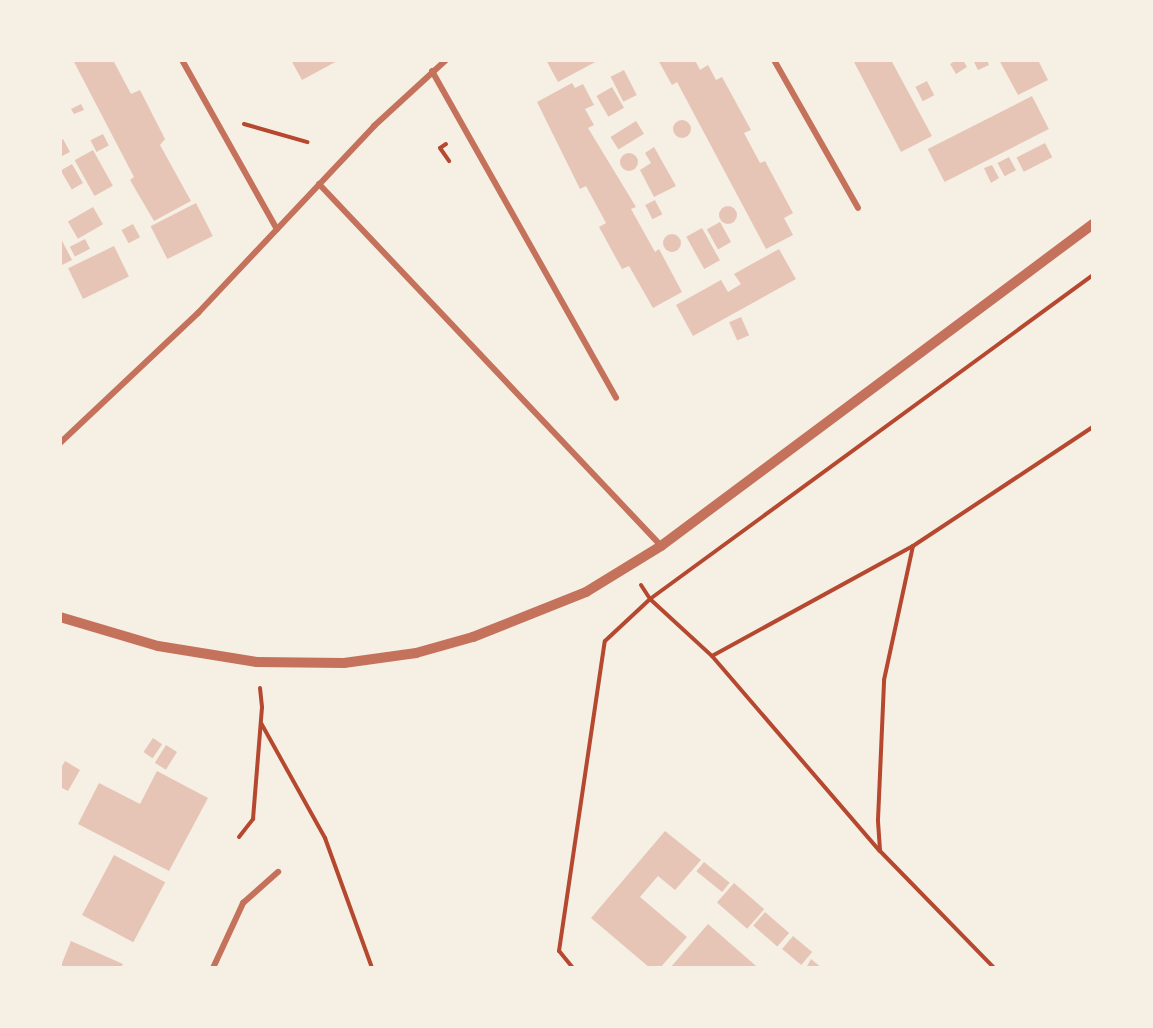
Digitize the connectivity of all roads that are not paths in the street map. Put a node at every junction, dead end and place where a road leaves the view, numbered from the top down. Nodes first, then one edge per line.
1 (182, 60) edge
2 (446, 60) edge
3 (774, 60) edge
4 (432, 71) junction
5 (319, 184) junction
6 (858, 208) dead end
7 (1093, 224) edge
8 (277, 229) junction
9 (616, 398) dead end
10 (60, 443) edge
11 (662, 546) junction
12 (60, 617) edge
13 (278, 872) dead end
14 (213, 968) edge

1 - 8 street
2 - 4 street
3 - 6 street
4 - 5 street
4 - 9 street
5 - 8 street
5 - 11 street
7 - 11 street
8 - 10 street
11 - 12 street
13 - 14 street

